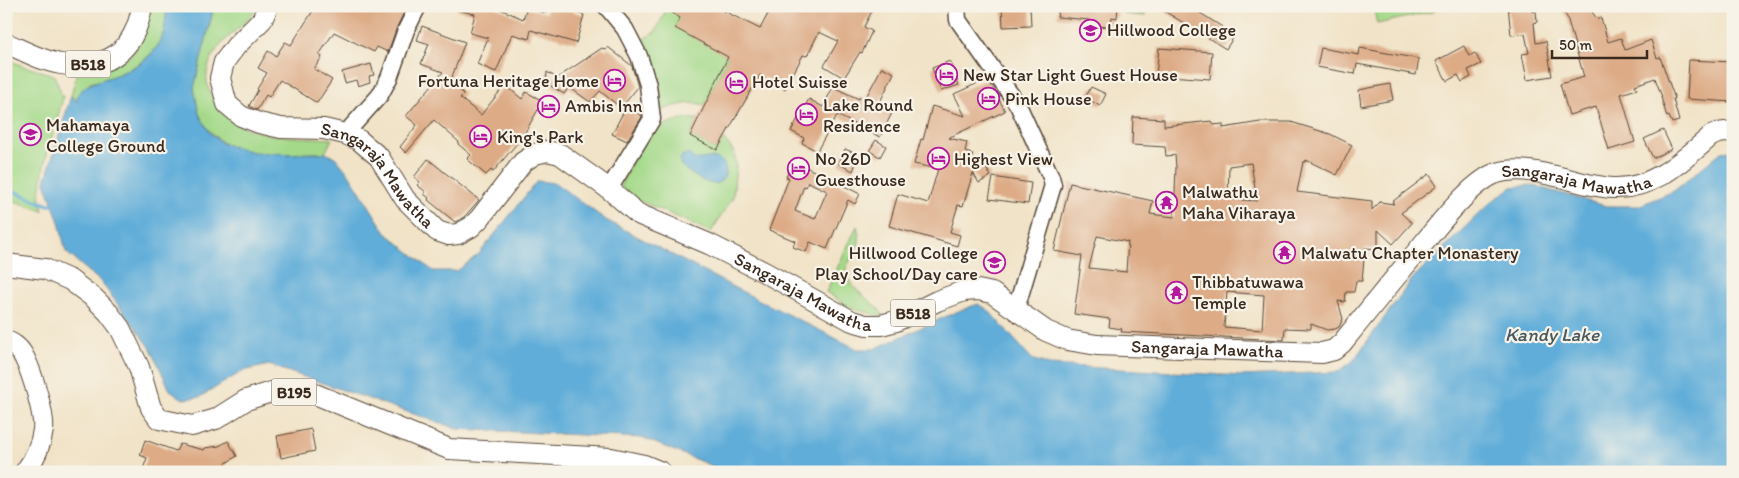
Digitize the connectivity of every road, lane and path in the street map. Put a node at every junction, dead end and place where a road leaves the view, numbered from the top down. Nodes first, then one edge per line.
1 (142, 6) edge
2 (268, 6) edge
3 (418, 6) edge
4 (606, 6) edge
5 (957, 6) edge
6 (6, 43) edge
7 (1733, 131) edge
8 (345, 134) junction
9 (609, 189) junction
10 (6, 264) edge
11 (1016, 309) junction
12 (6, 340) edge
13 (25, 472) edge
14 (661, 472) edge

1 - 6 main road, B518
2 - 8 main road, Sangaraja Mawatha / B518
3 - 8 street
4 - 9 street
5 - 11 street
7 - 11 main road, Sangaraja Mawatha / B518
8 - 9 main road, Sangaraja Mawatha / B518
9 - 11 main road, Sangaraja Mawatha / B518
10 - 14 main road, B195
12 - 13 main road

